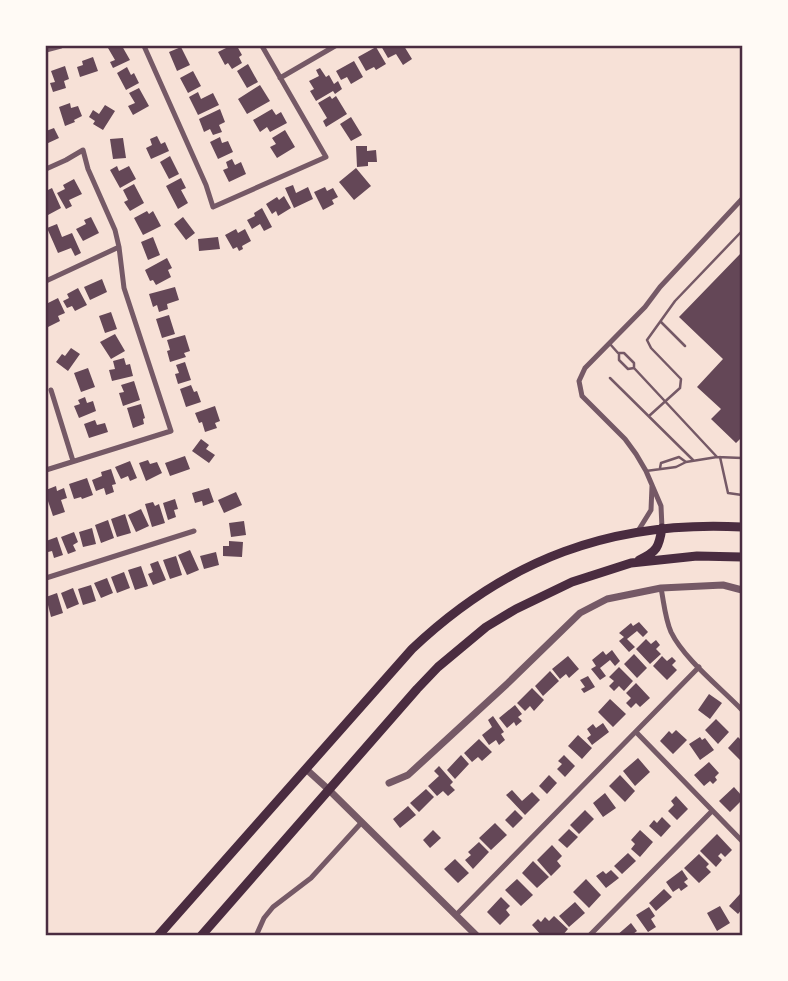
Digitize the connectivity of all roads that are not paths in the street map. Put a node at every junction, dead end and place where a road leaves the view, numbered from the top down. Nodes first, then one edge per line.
1 (61, 46) edge
2 (144, 46) edge
3 (262, 46) edge
4 (335, 46) edge
5 (46, 50) edge
6 (280, 78) junction
7 (46, 169) edge
8 (743, 199) edge
9 (743, 231) edge
10 (119, 247) junction
11 (46, 281) edge
12 (661, 322) junction
13 (610, 344) junction
14 (684, 346) dead end
15 (618, 353) junction
16 (634, 368) junction
17 (610, 377) dead end
18 (51, 390) dead end
19 (664, 401) junction
20 (649, 416) junction
21 (718, 457) junction
22 (743, 458) edge
23 (693, 460) junction
24 (73, 461) junction
25 (685, 462) junction
26 (660, 468) junction
27 (46, 470) edge
28 (646, 471) junction
29 (652, 486) junction
30 (743, 495) edge
31 (743, 527) edge
32 (663, 528) junction
33 (194, 531) dead end
34 (638, 531) junction
35 (743, 557) edge
36 (631, 563) junction
37 (46, 578) edge
38 (661, 589) junction
39 (743, 590) edge
40 (699, 667) junction
41 (743, 710) edge
42 (636, 732) junction
43 (306, 769) junction
44 (389, 783) dead end
45 (328, 789) junction
46 (712, 811) junction
47 (362, 822) junction
48 (743, 841) edge
49 (456, 915) junction
50 (158, 936) edge
51 (201, 936) edge
52 (256, 936) edge
53 (477, 936) edge
54 (589, 936) edge

1 - 5 street
2 - 6 street
3 - 6 street
4 - 6 street
7 - 10 street
8 - 13 street
9 - 12 lane
10 - 11 street
10 - 24 street
12 - 14 lane
12 - 19 lane
13 - 15 lane
13 - 28 street
15 - 16 lane
15 - 16 lane
16 - 19 lane
17 - 20 lane
18 - 24 street
19 - 20 lane
19 - 21 lane
20 - 23 lane
21 - 22 lane
21 - 23 lane
21 - 30 lane
23 - 25 lane
24 - 27 street
25 - 26 lane
25 - 26 lane
26 - 28 lane
28 - 29 street
29 - 32 street
29 - 34 street
31 - 32 main road
32 - 34 main road
32 - 36 main road
33 - 37 street
34 - 43 main road
35 - 36 main road
36 - 45 main road
38 - 39 street
38 - 40 street
38 - 44 street
40 - 41 street
40 - 42 street
42 - 46 street
42 - 49 street
43 - 45 street
43 - 50 main road
45 - 47 street
45 - 51 main road
46 - 48 street
46 - 54 street
47 - 49 street
47 - 52 street
49 - 53 street

